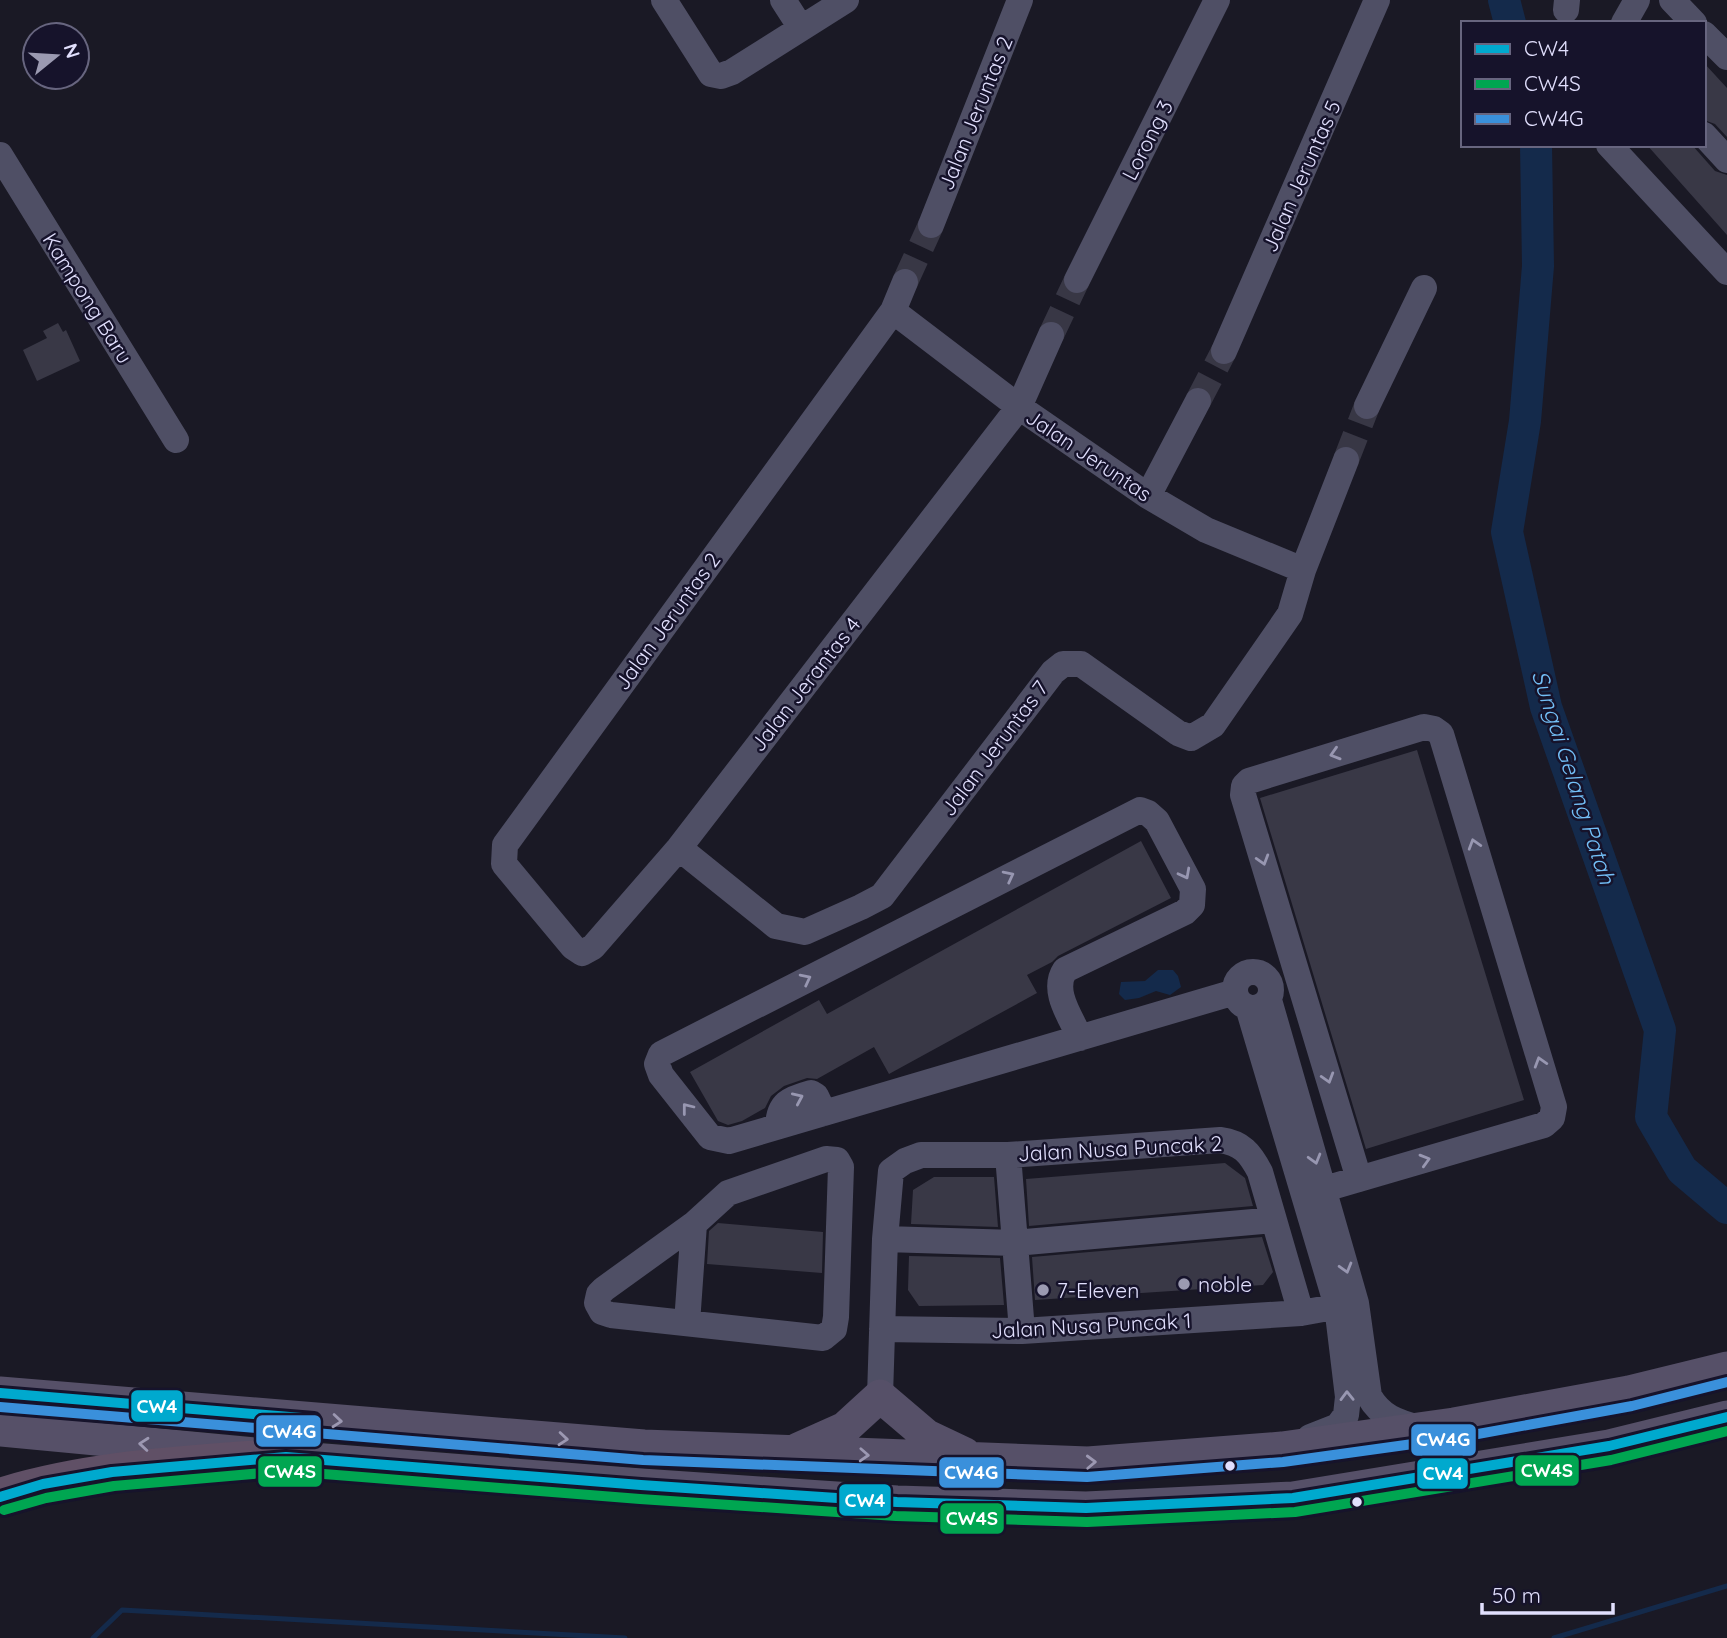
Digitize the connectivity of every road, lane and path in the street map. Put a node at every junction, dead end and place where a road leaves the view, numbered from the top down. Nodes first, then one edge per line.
1 (664, 0) edge
2 (783, 0) edge
3 (846, 0) edge
4 (1019, 0) edge
5 (1217, 0) edge
6 (1377, 0) edge
7 (1637, 0) edge
8 (1672, 0) edge
9 (1625, 21) edge
10 (1692, 21) edge
11 (801, 28) junction
12 (1706, 36) edge
13 (1727, 57) edge
14 (1706, 137) edge
15 (1611, 147) edge
16 (0, 155) edge
17 (1727, 160) edge
18 (931, 225) tunnel mouth
19 (1727, 272) edge
20 (1077, 280) tunnel mouth
21 (905, 282) tunnel mouth
22 (1424, 288) dead end
23 (893, 311) junction
24 (1051, 335) tunnel mouth
25 (1224, 351) tunnel mouth
26 (1198, 401) tunnel mouth
27 (1367, 406) tunnel mouth
28 (1019, 407) junction
29 (176, 440) dead end
30 (1346, 460) tunnel mouth
31 (1148, 496) junction
32 (1303, 570) junction
33 (679, 848) junction
34 (582, 953) joint
35 (1080, 1038) junction
36 (1008, 1155) junction
37 (1359, 1179) junction
38 (1314, 1192) junction
39 (1274, 1220) junction
40 (694, 1224) junction
41 (884, 1239) junction
42 (1015, 1242) junction
43 (1347, 1305) junction
44 (837, 1311) junction
45 (1301, 1313) junction
46 (882, 1318) junction
47 (687, 1323) junction
48 (1022, 1331) junction
49 (1727, 1368) edge
50 (0, 1375) edge
51 (0, 1393) edge
52 (880, 1396) junction
53 (175, 1408) junction
54 (1727, 1417) edge
55 (1419, 1428) junction
56 (0, 1430) edge
57 (1282, 1448) junction
58 (792, 1451) junction
59 (286, 1457) junction
60 (976, 1460) junction
61 (0, 1497) edge

1 - 11 street
2 - 11 street
3 - 11 street
4 - 18 street, Jalan Jeruntas 2
5 - 20 street, Lorong 3
6 - 25 street, Jalan Jeruntas 5
7 - 9 street
8 - 10 street
12 - 13 street
14 - 17 street
15 - 19 street
16 - 29 street, Kampong Baru
21 - 23 street, Jalan Jeruntas 2
22 - 27 street
23 - 28 street, Jalan Jeruntas
23 - 34 street, Jalan Jeruntas 2
24 - 28 street
26 - 31 street
28 - 31 street, Jalan Jeruntas
28 - 33 street, Jalan Jerantas 4
30 - 32 street
31 - 32 street, Jalan Jeruntas
32 - 33 street, Jalan Jeruntas 7
33 - 34 street, Jalan Jerantas 4
35 -> 35 street
35 - 38 street
36 - 39 street, Jalan Nusa Puncak 2
36 - 41 street, Jalan Nusa Puncak 2
36 - 42 street
37 -> 37 street
37 - 38 street
38 - 43 street
39 - 42 street
39 - 45 street, Jalan Nusa Puncak 2
40 - 44 street
40 - 47 street
40 - 47 street
41 - 42 street
41 - 46 street
42 - 48 street
43 - 45 street, Jalan Nusa Puncak 1
43 - 55 street
57 -> 43 street
44 - 46 street, Jalan Nusa Puncak 1
44 - 47 street
45 - 48 street, Jalan Nusa Puncak 1
46 - 48 street, Jalan Nusa Puncak 1
46 - 52 street
49 - 55 main road
50 - 53 main road
51 - 53 main road
52 - 58 main road
52 - 60 main road
53 -> 58 main road
54 - 59 main road
55 - 57 main road
59 -> 56 main road
60 -> 57 main road
58 -> 60 main road
59 - 61 highway

